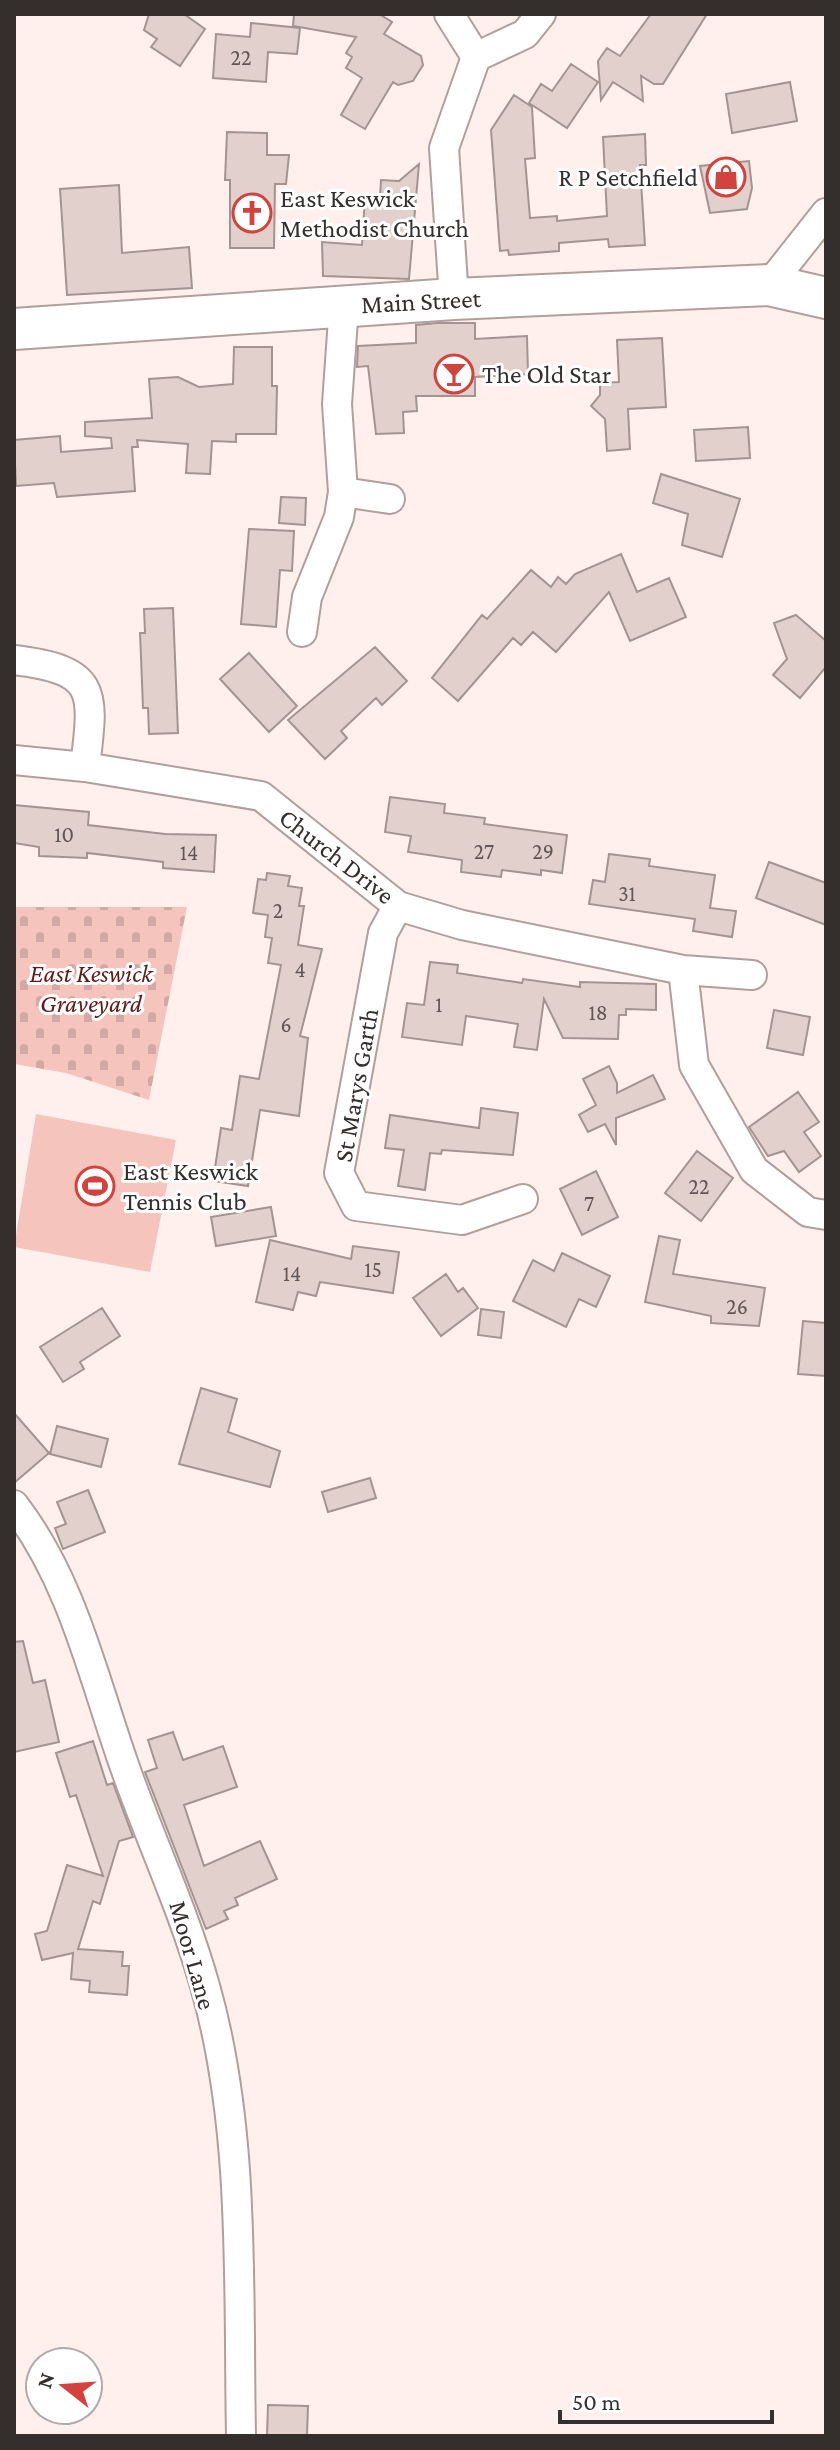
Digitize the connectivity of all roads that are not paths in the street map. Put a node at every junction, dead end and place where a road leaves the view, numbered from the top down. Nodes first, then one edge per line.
1 (449, 14) edge
2 (541, 14) edge
3 (476, 57) junction
4 (826, 213) edge
5 (769, 285) junction
6 (826, 298) edge
7 (454, 299) junction
8 (344, 305) junction
9 (14, 329) edge
10 (343, 492) junction
11 (390, 499) dead end
12 (302, 632) dead end
13 (14, 660) edge
14 (14, 760) edge
15 (85, 767) junction
16 (398, 906) junction
17 (683, 970) junction
18 (752, 975) dead end
19 (523, 1199) dead end
20 (826, 1215) edge
21 (14, 1505) edge
22 (241, 2436) edge

1 - 3 street
2 - 3 street
3 - 7 street
4 - 5 street
5 - 6 street, Main Street
5 - 7 street, Main Street
7 - 8 street, Main Street
8 - 9 street, Main Street
8 - 10 street
10 - 11 street
10 - 12 street
13 - 15 street
14 - 15 street, Church Drive
15 - 16 street, Church Drive
16 - 17 street, Church Drive
16 - 19 street, St Marys Garth
17 - 18 street, Church Drive
17 - 20 street
21 - 22 street, Moor Lane

